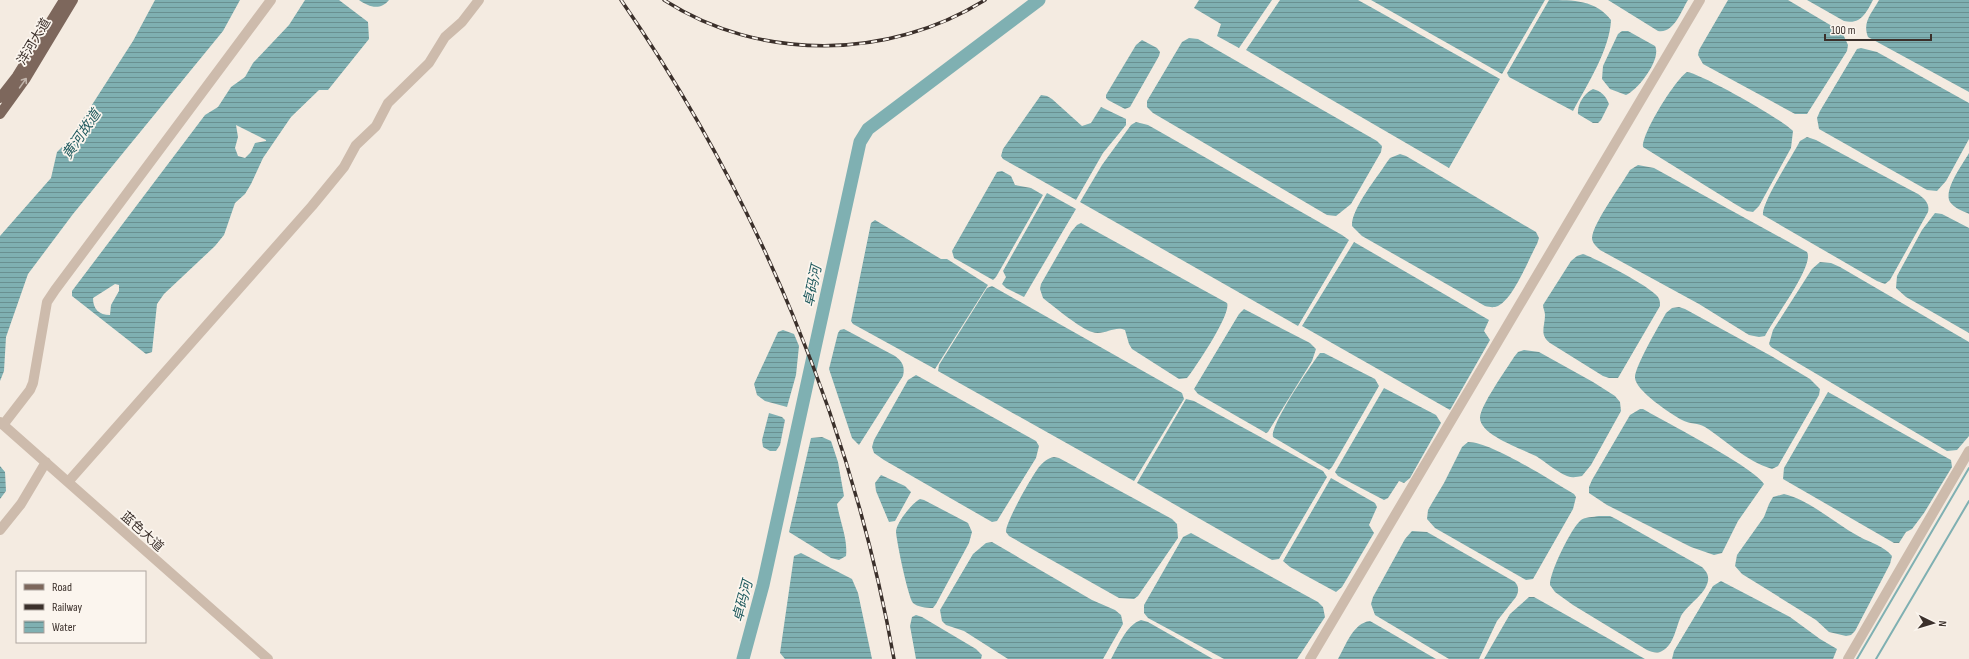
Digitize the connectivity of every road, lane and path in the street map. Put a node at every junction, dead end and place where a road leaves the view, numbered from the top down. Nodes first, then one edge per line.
1 (64, 0) edge
2 (74, 0) edge
3 (271, 0) edge
4 (479, 0) edge
5 (1700, 0) edge
6 (0, 98) edge
7 (0, 114) edge
8 (1, 423) edge
9 (1969, 451) edge
10 (46, 462) junction
11 (68, 482) junction
12 (0, 530) edge
13 (268, 659) edge
14 (1310, 659) edge
15 (1848, 659) edge

1 - 6 main road, 洋河大道
7 -> 2 main road, 洋河大道
3 - 8 street
4 - 11 street
5 - 14 street
8 - 10 street, 蓝色大道
9 - 15 street
10 - 11 street, 蓝色大道
10 - 12 street
11 - 13 street, 蓝色大道

